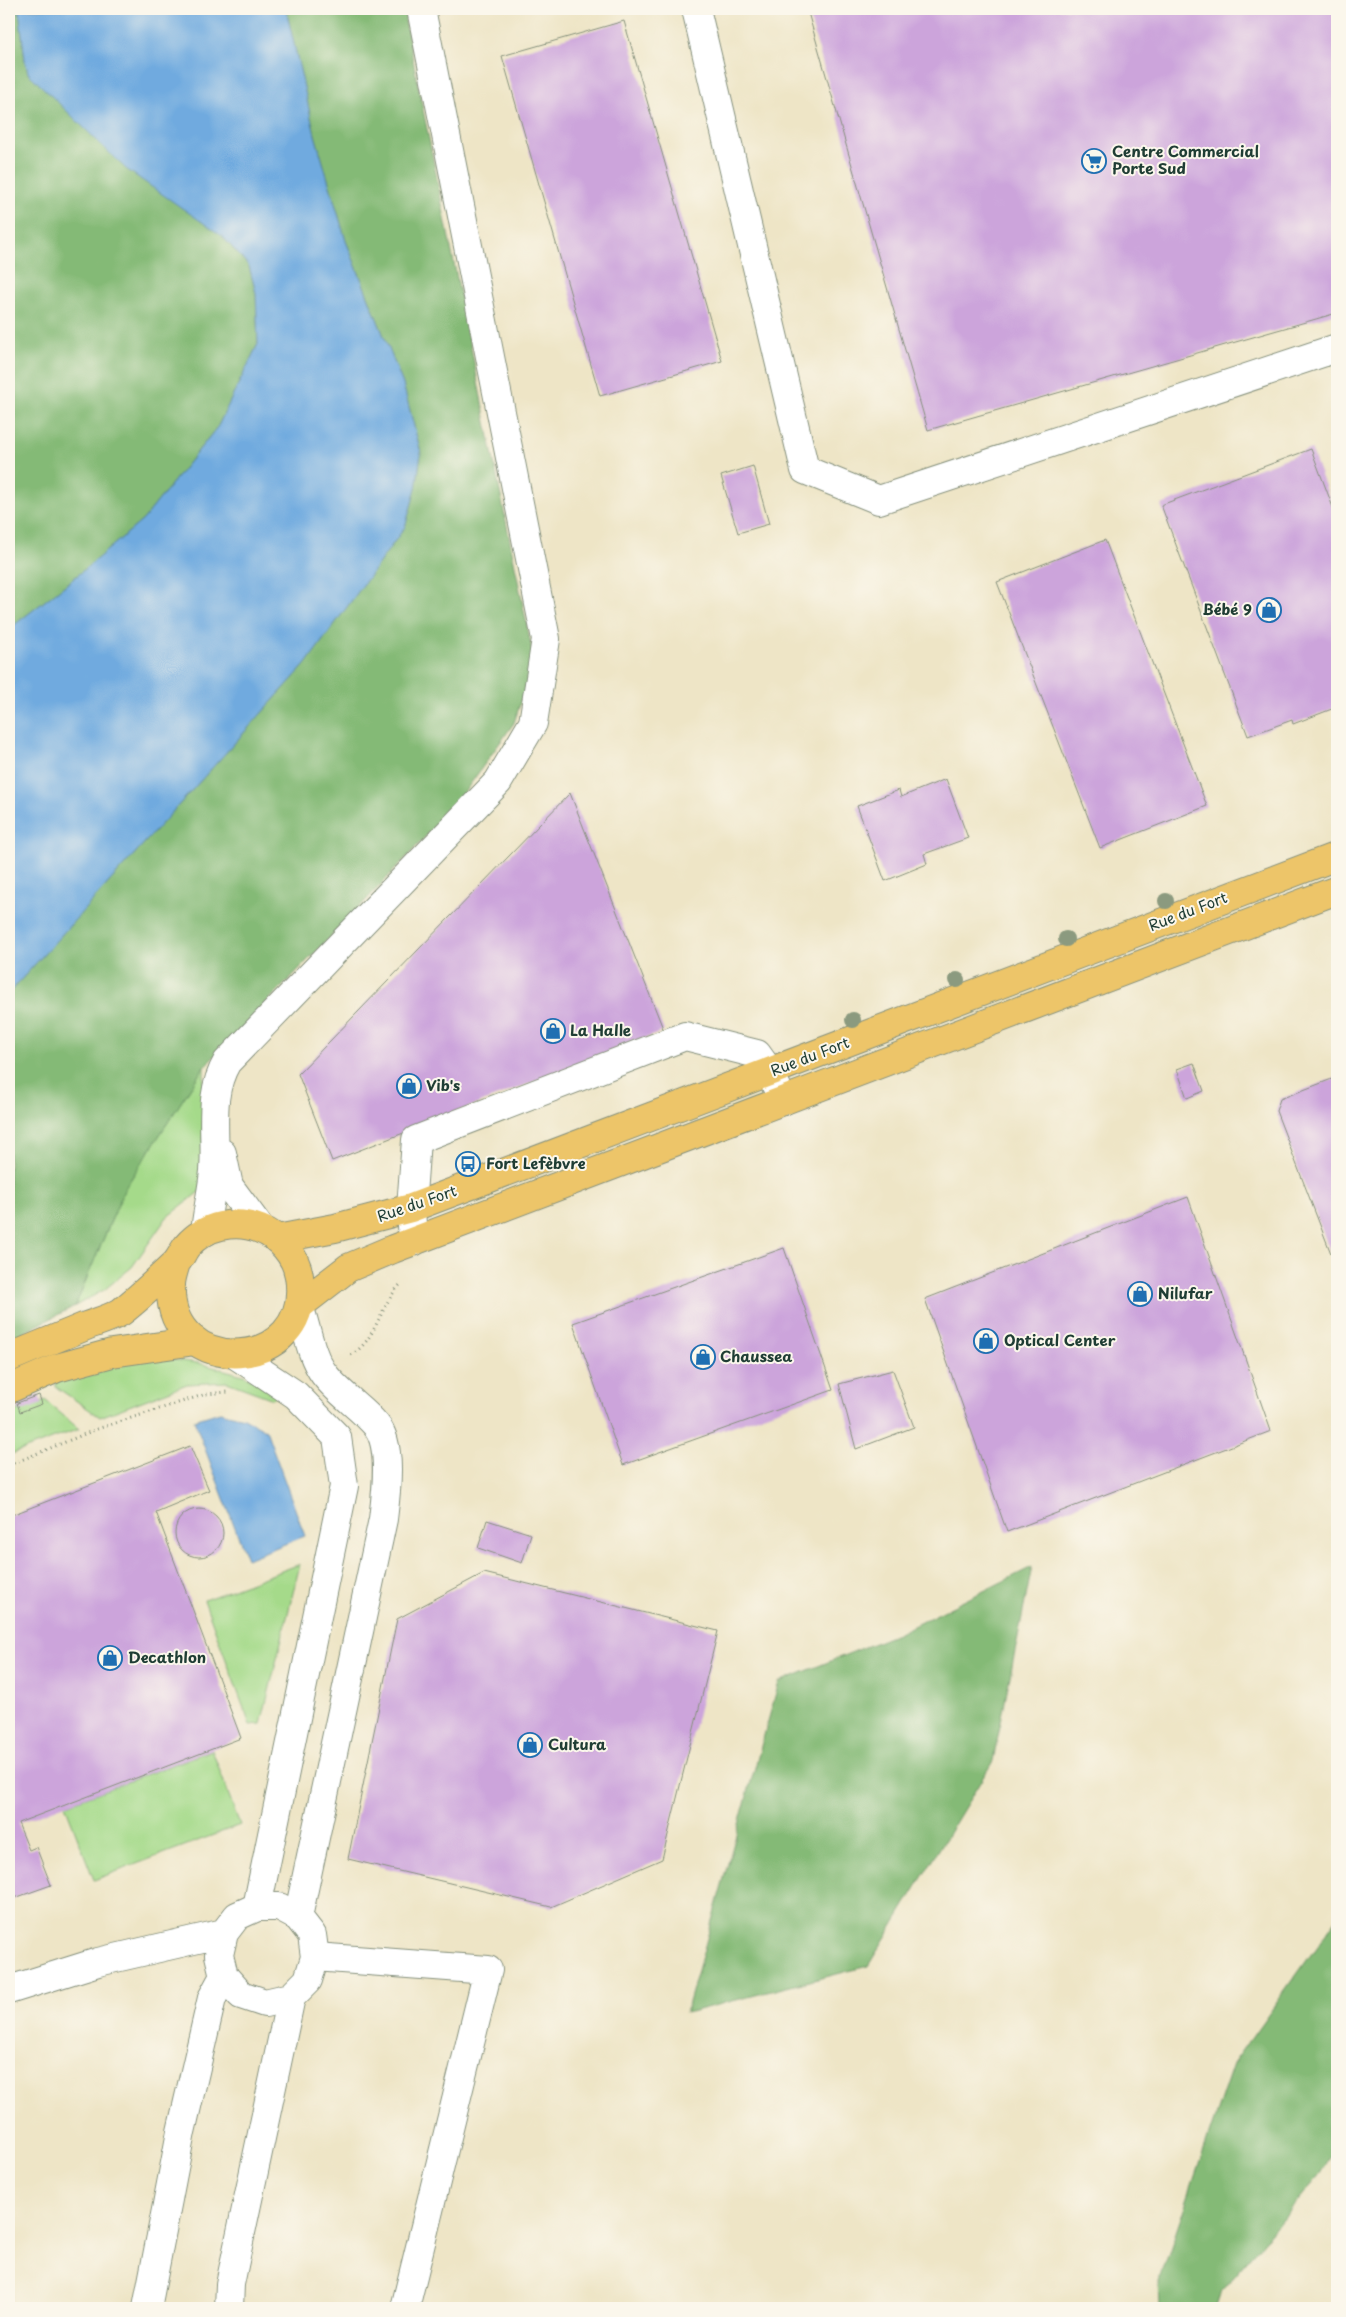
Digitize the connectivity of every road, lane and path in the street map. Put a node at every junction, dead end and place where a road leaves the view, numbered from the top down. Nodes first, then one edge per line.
1 (421, 9) edge
2 (696, 9) edge
3 (1337, 348) edge
4 (1337, 856) edge
5 (1337, 890) edge
6 (770, 1072) junction
7 (784, 1101) junction
8 (215, 1118) junction
9 (411, 1208) junction
10 (205, 1232) junction
11 (269, 1234) junction
12 (413, 1242) junction
13 (176, 1263) junction
14 (299, 1306) junction
15 (195, 1341) junction
16 (236, 1355) junction
17 (9, 1358) edge
18 (9, 1389) edge
19 (235, 1394) dead end
20 (9, 1464) edge
21 (257, 1907) junction
22 (298, 1917) junction
23 (224, 1933) junction
24 (315, 1957) junction
25 (224, 1976) junction
26 (9, 1990) edge
27 (291, 1997) junction
28 (147, 2308) edge
29 (229, 2308) edge
30 (405, 2308) edge

1 - 8 lane
2 - 3 lane
4 - 6 main road, Rue du Fort
5 - 7 main road, Rue du Fort
6 - 7 lane
6 - 9 main road, Rue du Fort
6 - 9 lane
7 - 12 main road, Rue du Fort
8 - 10 lane
8 - 11 lane
9 - 11 main road, Rue du Fort
9 - 12 lane
10 - 11 main road, Rue du Fort
10 - 13 main road, Rue du Fort
11 - 14 main road, Rue du Fort
12 - 14 main road, Rue du Fort
13 - 15 main road, Rue du Fort
13 - 17 main road, Rue du Fort
14 - 16 main road, Rue du Fort
14 - 22 lane
15 - 16 main road, Rue du Fort
15 - 18 main road
16 - 21 lane
19 - 20 path
21 - 22 lane
21 - 23 lane
22 - 24 lane
23 - 25 lane
23 - 26 lane
24 - 27 lane
24 - 30 lane
25 - 27 lane
25 - 28 lane
27 - 29 lane

